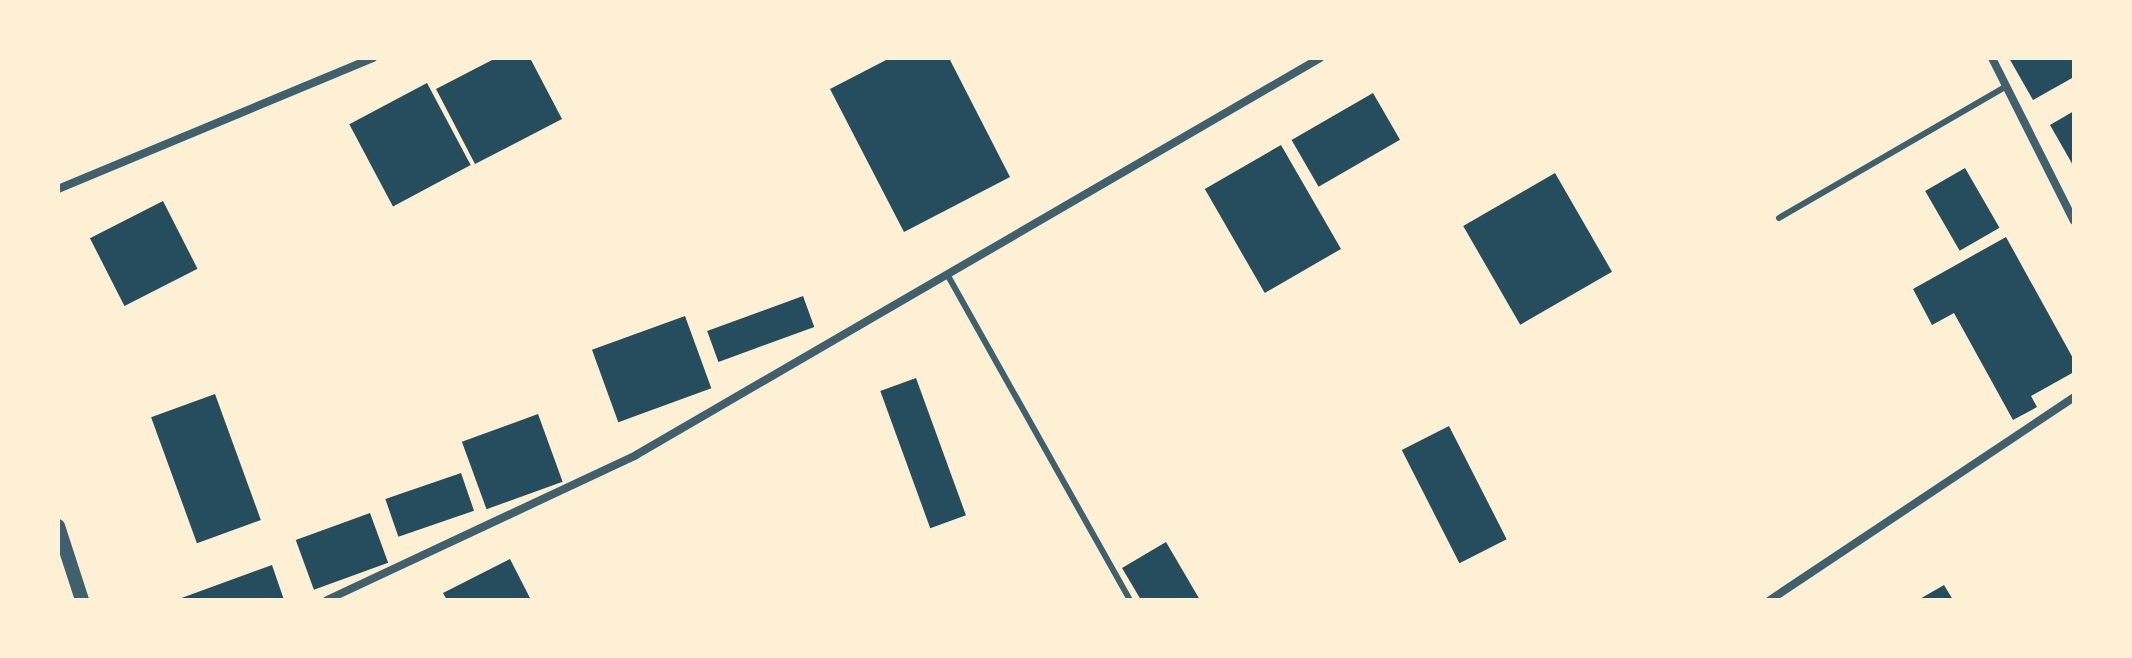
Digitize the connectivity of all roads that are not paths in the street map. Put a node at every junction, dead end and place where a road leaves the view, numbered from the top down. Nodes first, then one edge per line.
1 (373, 58) edge
2 (1320, 58) edge
3 (1992, 58) edge
4 (2007, 86) junction
5 (58, 189) edge
6 (1779, 218) dead end
7 (2074, 221) edge
8 (947, 274) junction
9 (2074, 397) edge
10 (58, 526) edge
11 (82, 600) edge
12 (327, 600) edge
13 (1130, 600) edge
14 (1770, 600) edge

1 - 5 street
2 - 8 street
3 - 4 street
4 - 6 lane
4 - 7 street
8 - 12 street
8 - 13 lane
9 - 14 street
10 - 11 street

